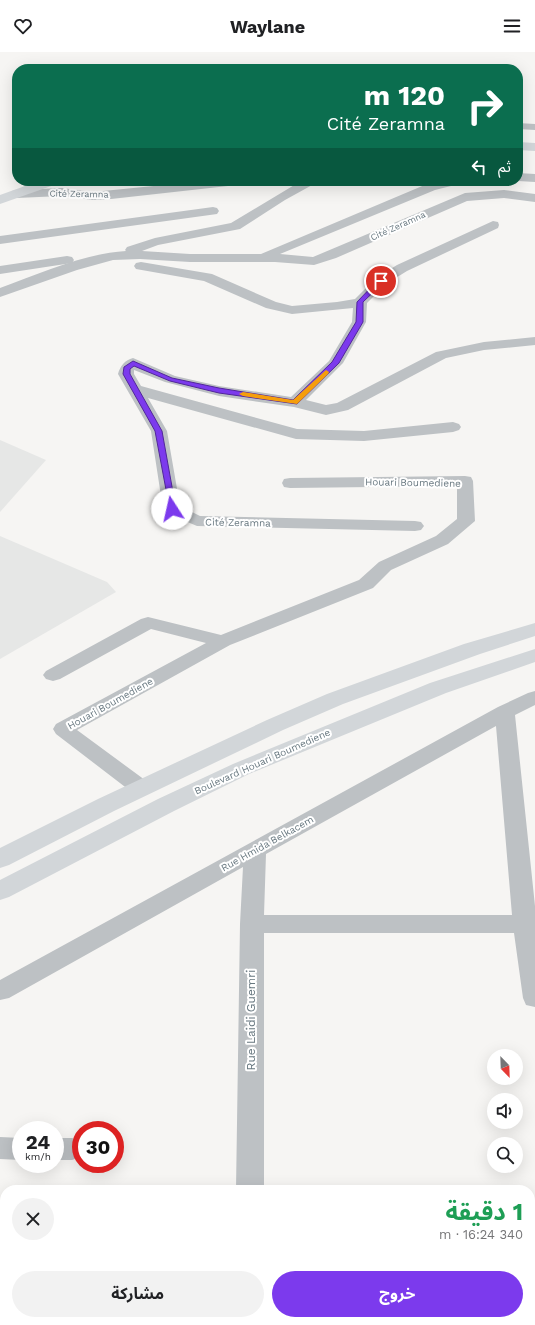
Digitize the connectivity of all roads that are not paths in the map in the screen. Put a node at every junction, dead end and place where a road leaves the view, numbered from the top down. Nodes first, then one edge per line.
1 (523, 127) edge
2 (535, 128) edge
3 (523, 146) edge
4 (535, 147) edge
5 (523, 177) edge
6 (535, 178) edge
7 (37, 186) edge
8 (192, 186) edge
9 (301, 186) edge
10 (435, 186) edge
11 (5, 197) edge
12 (535, 198) edge
13 (213, 211) dead end
14 (493, 225) dead end
15 (0, 240) edge
16 (113, 256) junction
17 (261, 258) junction
18 (89, 262) junction
19 (0, 270) edge
20 (0, 294) edge
21 (360, 302) junction
22 (535, 341) edge
23 (134, 389) junction
24 (295, 402) junction
25 (453, 427) dead end
26 (290, 483) dead end
27 (416, 526) dead end
28 (535, 629) edge
29 (223, 641) junction
30 (535, 655) edge
31 (53, 675) dead end
32 (535, 696) edge
33 (505, 712) junction
34 (141, 788) junction
35 (254, 850) junction
36 (0, 859) edge
37 (0, 891) edge
38 (252, 924) junction
39 (525, 924) junction
40 (0, 991) edge
41 (535, 998) edge
42 (0, 1148) edge
43 (12, 1149) edge
44 (250, 1185) edge

1 - 2 street
3 - 4 main road
5 - 6 street
7 - 11 main road
8 - 11 street, Cité Zeramna
9 - 16 street
10 - 17 street, Cité Zeramna
12 - 17 street, Cité Zeramna
13 - 15 street
14 - 21 street
16 - 17 street, Cité Zeramna
16 - 18 street, Cité Zeramna
16 - 19 street, Cité Zeramna
18 - 20 street, Cité Zeramna
18 - 21 street, Cité Zeramna
21 - 24 street
22 - 24 street, Cité Zeramna
23 - 24 street, Cité Zeramna
23 - 25 street
23 - 27 street, Cité Zeramna
26 - 29 street, Houari Boumediene
28 - 34 main road
29 - 31 street
29 - 34 street, Houari Boumediene
30 - 37 main road, Boulevard Houari Boumediene
32 - 33 street, Rue Hmida Belkacem
33 - 35 street, Rue Hmida Belkacem
33 - 39 street
34 - 36 main road
35 - 38 street, Rue Laidi Guemri
35 - 40 street, Rue Hmida Belkacem
38 - 39 street
38 - 44 street, Rue Laidi Guemri
39 - 41 street
42 - 43 street

